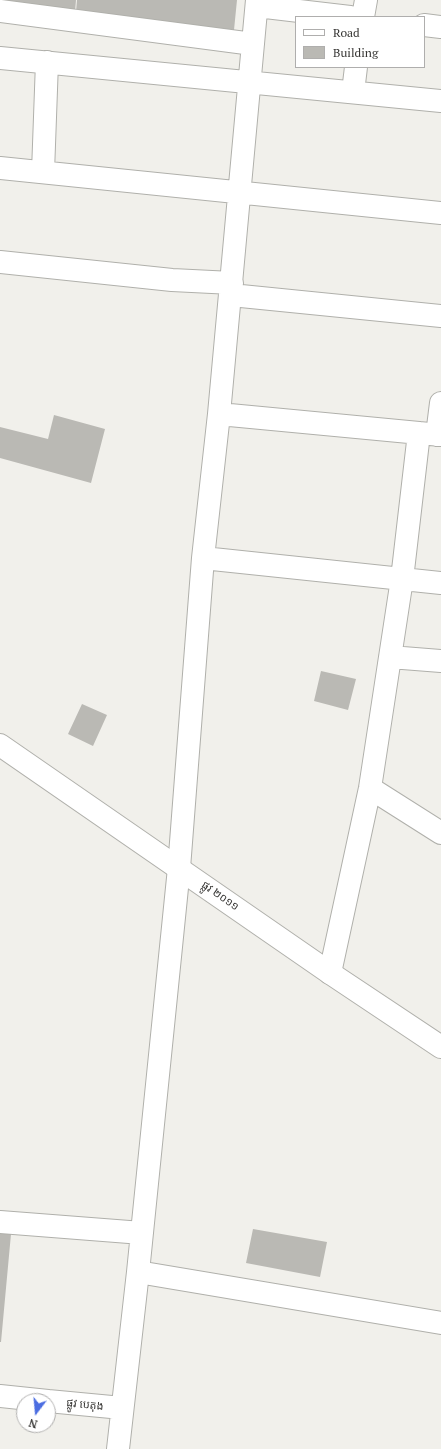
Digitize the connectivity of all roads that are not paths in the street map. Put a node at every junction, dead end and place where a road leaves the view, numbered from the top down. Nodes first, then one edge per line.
1 (366, 0) edge
2 (257, 3) edge
3 (0, 11) edge
4 (343, 16) edge
5 (363, 16) edge
6 (425, 26) edge
7 (441, 28) edge
8 (253, 44) junction
9 (0, 58) edge
10 (46, 62) junction
11 (356, 68) edge
12 (250, 82) junction
13 (353, 92) junction
14 (441, 101) edge
15 (0, 168) edge
16 (43, 172) junction
17 (240, 193) junction
18 (441, 214) edge
19 (0, 262) edge
20 (231, 289) junction
21 (441, 316) edge
22 (441, 403) edge
23 (219, 414) junction
24 (433, 434) edge
25 (203, 558) junction
26 (402, 579) junction
27 (441, 582) edge
28 (390, 657) junction
29 (441, 661) edge
30 (0, 745) edge
31 (370, 788) junction
32 (441, 833) edge
33 (179, 868) junction
34 (330, 973) junction
35 (441, 1047) edge
36 (0, 1222) edge
37 (142, 1233) junction
38 (138, 1272) junction
39 (441, 1323) edge
40 (0, 1396) edge
41 (16, 1398) edge
42 (56, 1402) edge
43 (122, 1408) junction
44 (118, 1449) edge

1 - 5 street
2 - 4 street
2 - 8 street
3 - 8 street
6 - 7 street
8 - 12 street
9 - 10 street
10 - 12 street
10 - 16 street
11 - 13 street
12 - 13 street
12 - 17 street
13 - 14 street
15 - 16 street
16 - 17 street
17 - 18 street
17 - 20 street
19 - 20 street
20 - 21 street
20 - 23 street
22 - 24 street
23 - 24 street
23 - 25 street
24 - 26 street
25 - 26 street
25 - 33 street
26 - 27 street
26 - 28 street
28 - 29 street
28 - 31 street
30 - 33 street, ផ្លូវ ២០១១
31 - 32 street
31 - 34 street
33 - 34 street, ផ្លូវ ២០១១
33 - 37 street
34 - 35 street, ផ្លូវ ២០១១
36 - 37 street
37 - 38 street
38 - 39 street
38 - 43 street
40 - 41 street, ផ្លូវ បេតុង
42 - 43 street, ផ្លូវ បេតុង
43 - 44 street

